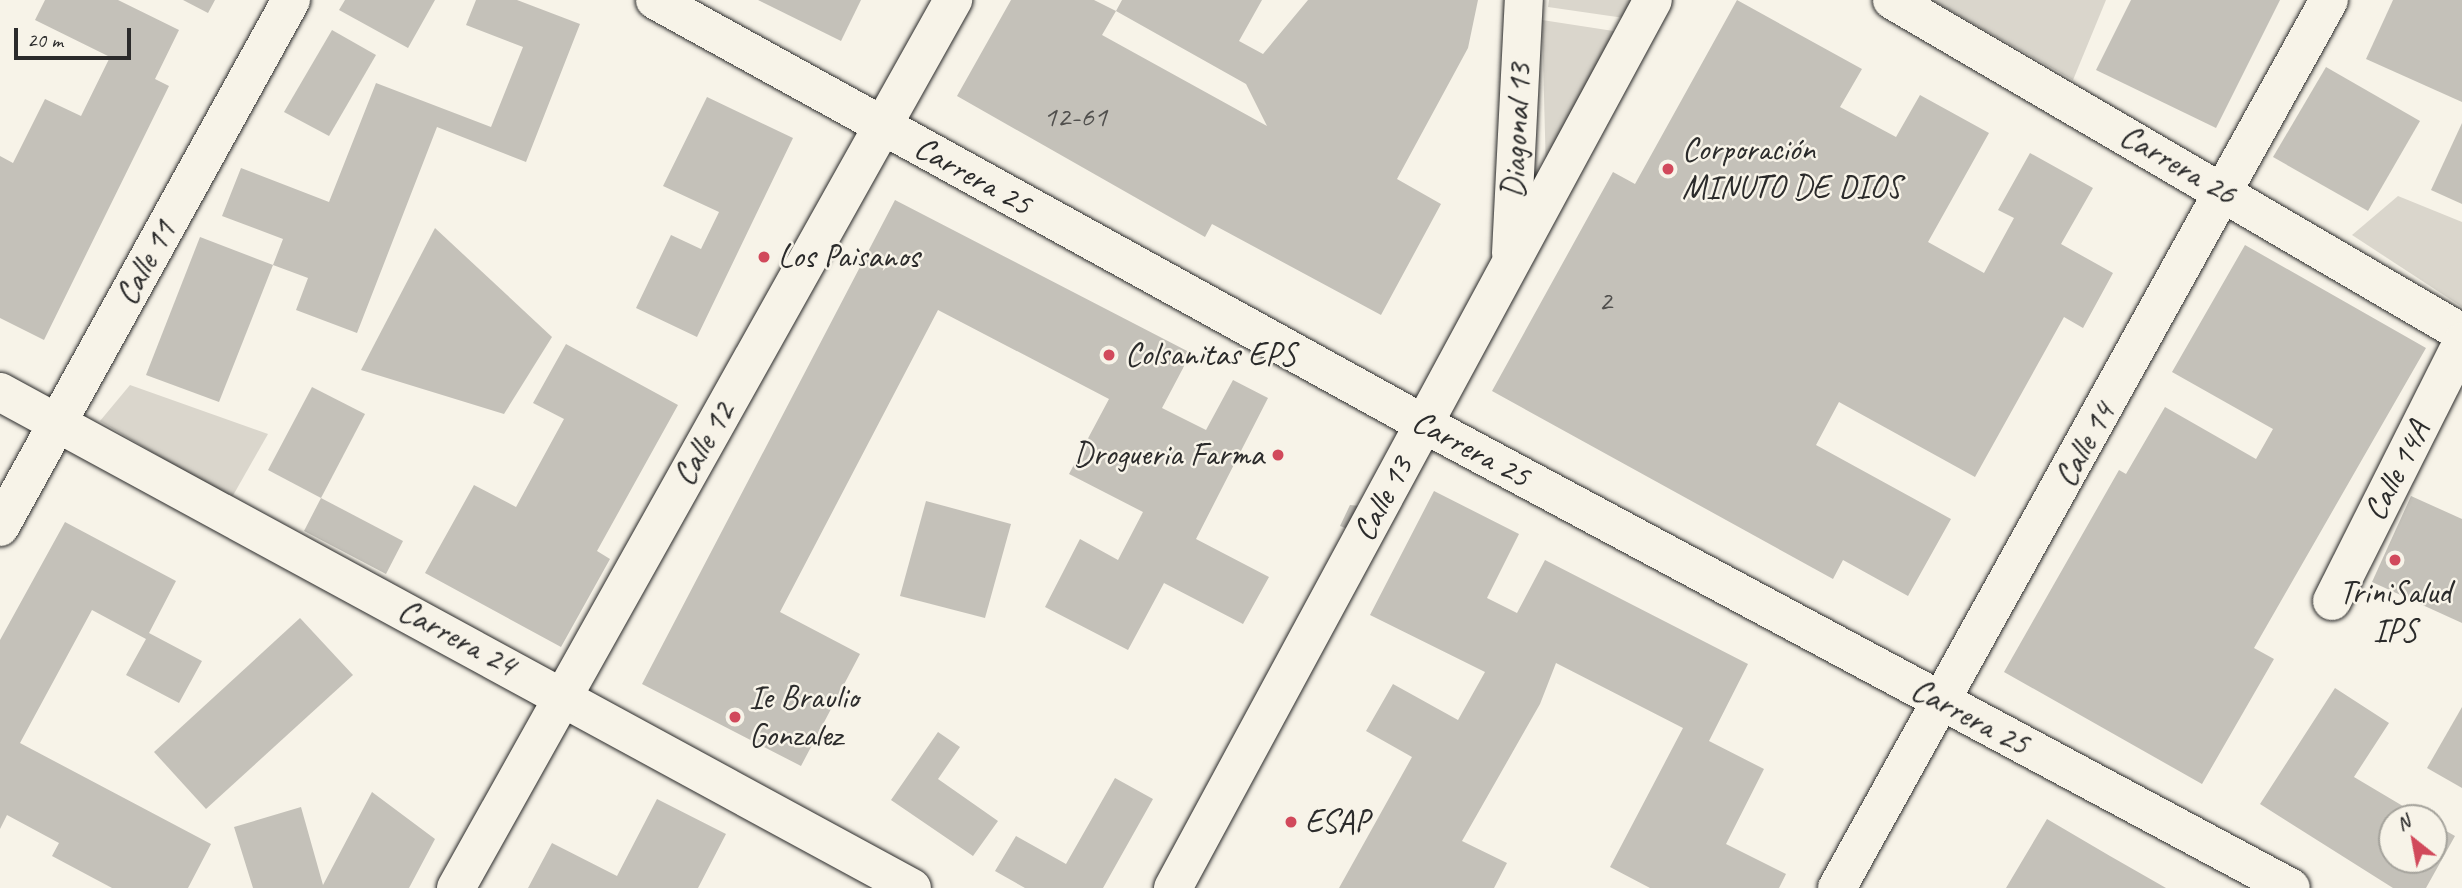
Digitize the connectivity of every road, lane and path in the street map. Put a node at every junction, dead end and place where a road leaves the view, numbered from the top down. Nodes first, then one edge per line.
1 (291, 0) edge
2 (655, 0) edge
3 (953, 0) edge
4 (1524, 0) edge
5 (1653, 0) edge
6 (1892, 0) edge
7 (2329, 0) edge
8 (884, 127) junction
9 (2227, 193) junction
10 (1511, 262) junction
11 (2462, 332) edge
12 (2462, 342) edge
13 (0, 392) edge
14 (57, 424) junction
15 (1424, 424) junction
16 (0, 527) edge
17 (2332, 601) dead end
18 (561, 694) junction
19 (1942, 701) junction
20 (456, 888) edge
21 (912, 888) edge
22 (1173, 888) edge
23 (1837, 888) edge
24 (2291, 888) edge

1 - 14 street, Calle 11
2 - 8 street, Carrera 25
3 - 8 street, Calle 12
4 - 10 street, Diagonal 13
5 - 10 street, Calle 13
6 - 9 street, Carrera 26
7 - 9 street, Calle 14
8 - 15 street, Carrera 25
8 - 18 street, Calle 12
9 - 11 street, Carrera 26
9 - 19 street, Calle 14
10 - 15 street, Calle 13
12 - 17 street, Calle 14A
13 - 14 street, Carrera 24
14 - 16 street, Calle 11
14 - 18 street, Carrera 24
15 - 19 street, Carrera 25
15 - 22 street, Calle 13
18 - 20 street, Calle 12
18 - 21 street, Carrera 24
19 - 23 street, Calle 14
19 - 24 street, Carrera 25

